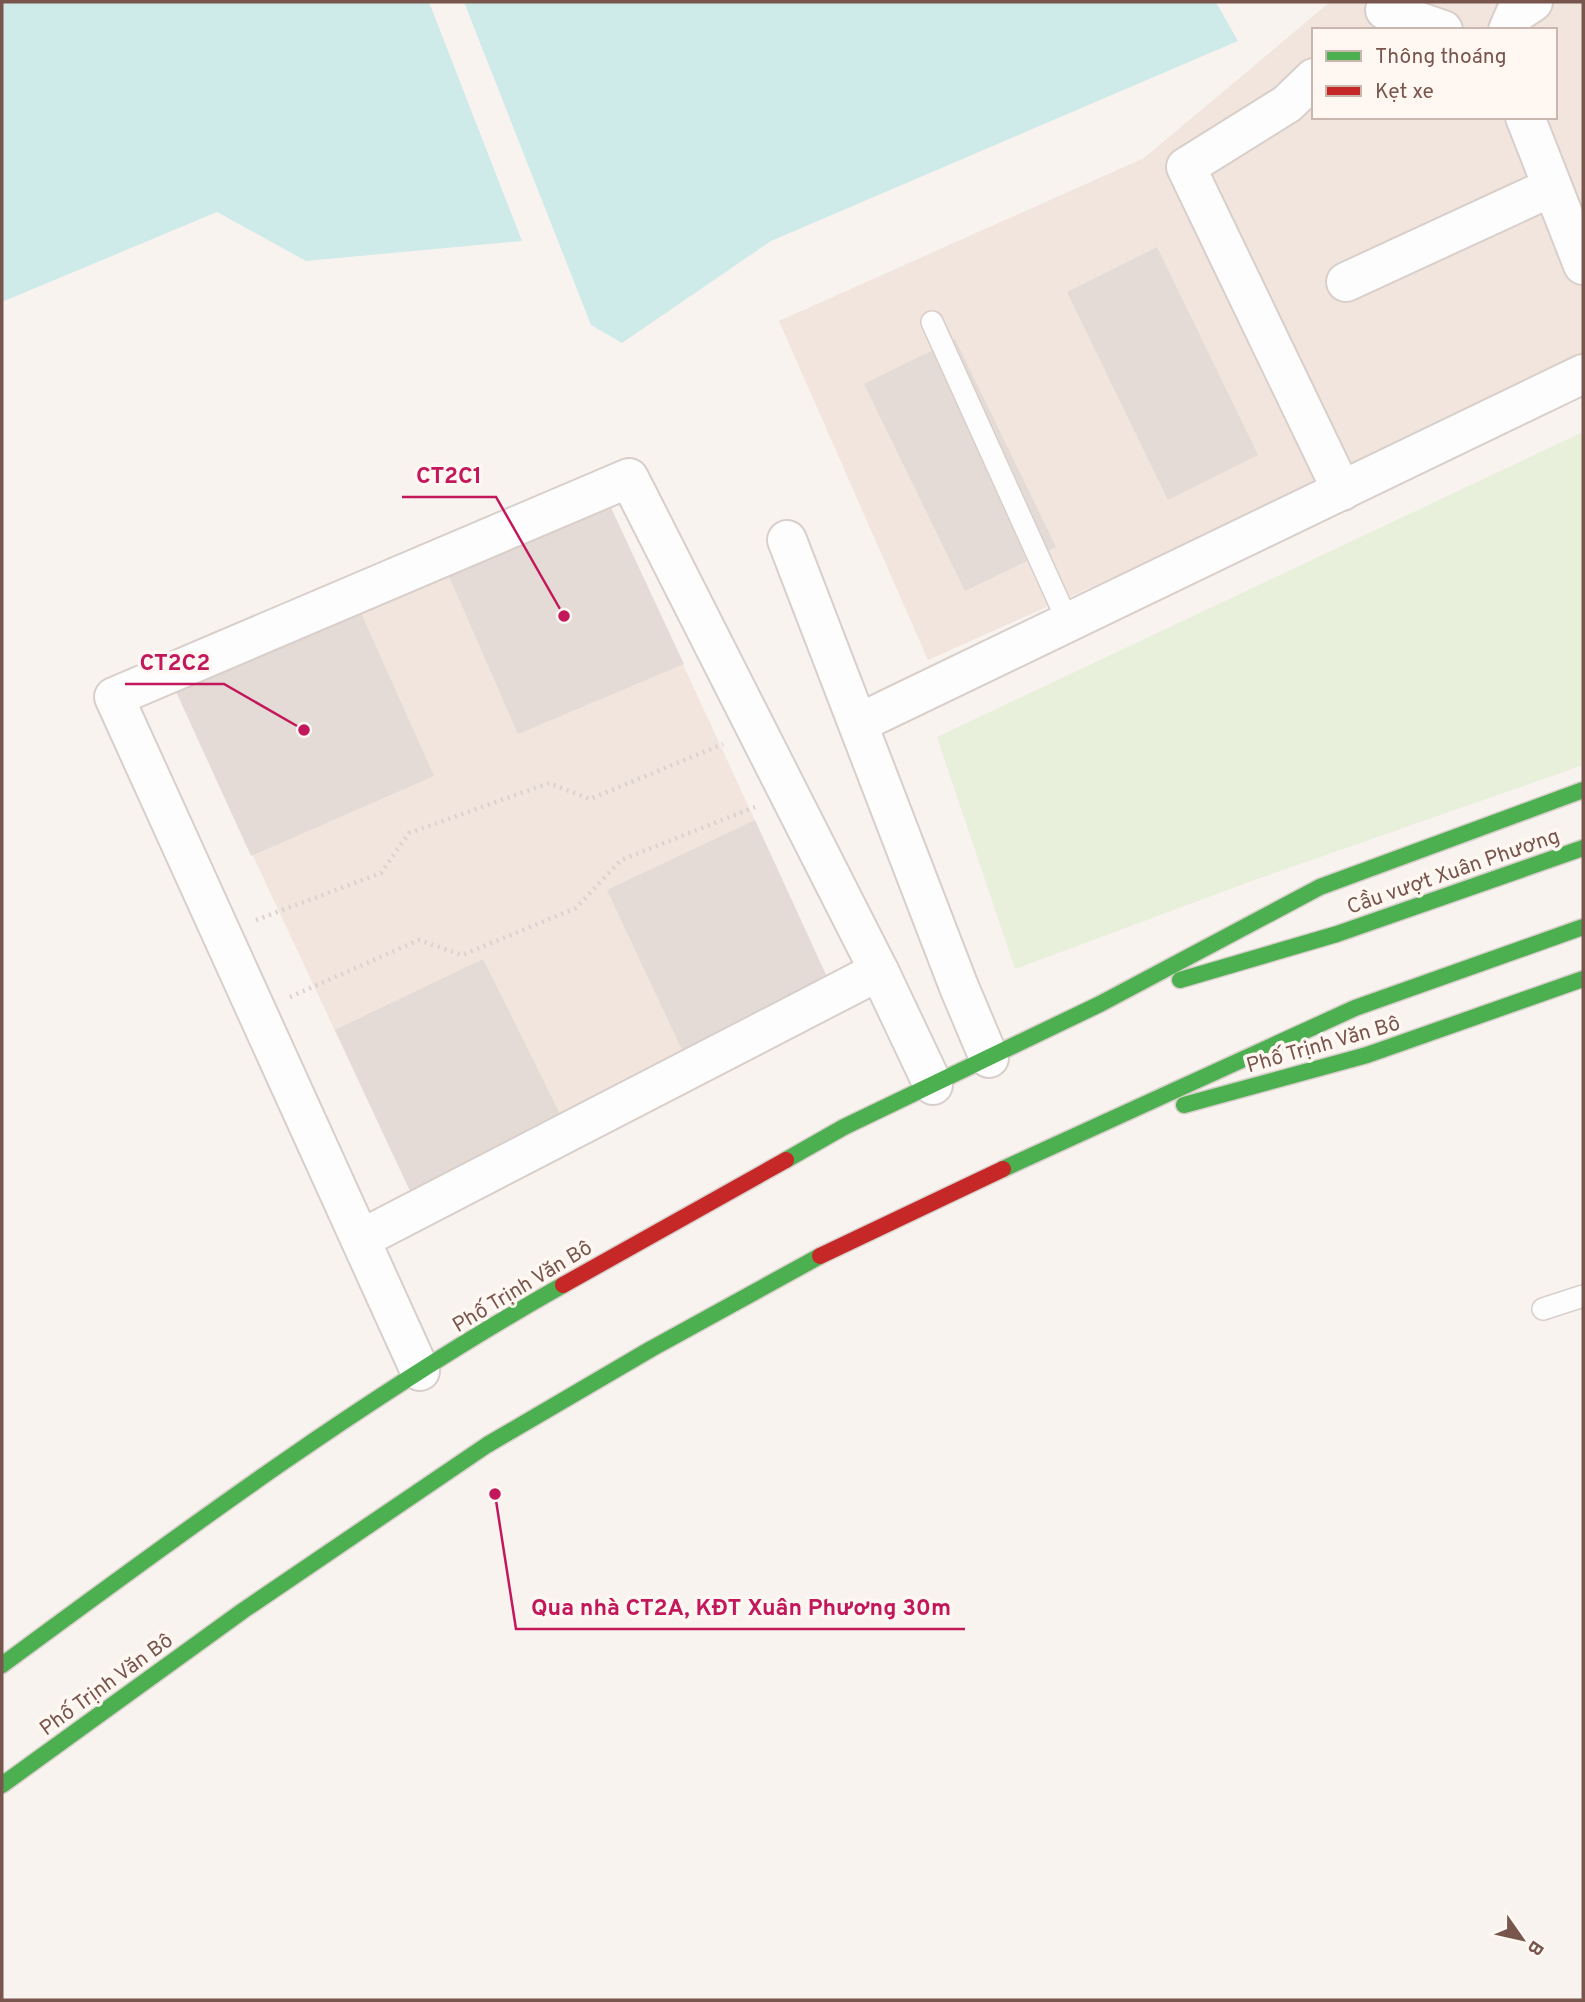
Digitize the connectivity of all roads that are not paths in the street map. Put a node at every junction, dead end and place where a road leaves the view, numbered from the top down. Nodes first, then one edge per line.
1 (1379, 14) edge
2 (1435, 28) edge
3 (1312, 81) edge
4 (1300, 99) edge
5 (1526, 119) edge
6 (1552, 187) junction
7 (1583, 265) edge
8 (1346, 282) dead end
9 (932, 322) dead end
10 (1583, 374) edge
11 (1342, 491) junction
12 (787, 540) dead end
13 (1068, 622) junction
14 (859, 723) junction
15 (1583, 790) edge
16 (1583, 848) edge
17 (1583, 927) edge
18 (1336, 933) joint
19 (879, 971) junction
20 (1583, 979) edge
21 (1100, 1004) junction
22 (989, 1058) junction
23 (933, 1085) junction
24 (1071, 1136) junction
25 (361, 1239) junction
26 (1583, 1297) edge
27 (1543, 1309) dead end
28 (421, 1371) junction
29 (2, 1665) edge
30 (2, 1785) edge

1 - 2 street
3 - 4 street
4 - 11 street
5 - 6 street
6 - 7 street
6 - 8 street
9 - 13 lane
10 - 11 street
11 - 13 street
12 - 14 street
13 - 14 street
14 - 22 street
15 - 21 main road, Phố Trịnh Văn Bô
16 - 18 main road, Cầu vượt Xuân Phương
17 - 24 main road, Phố Trịnh Văn Bô
18 - 21 main road, Phố Trịnh Văn Bô
19 - 23 street
19 - 25 street
19 - 25 street
20 - 24 main road, Phố Trịnh Văn Bô
21 - 22 main road, Phố Trịnh Văn Bô
22 - 23 main road, Phố Trịnh Văn Bô
23 - 28 main road, Phố Trịnh Văn Bô
24 - 30 main road, Phố Trịnh Văn Bô
25 - 28 street
26 - 27 lane
28 - 29 main road, Phố Trịnh Văn Bô

